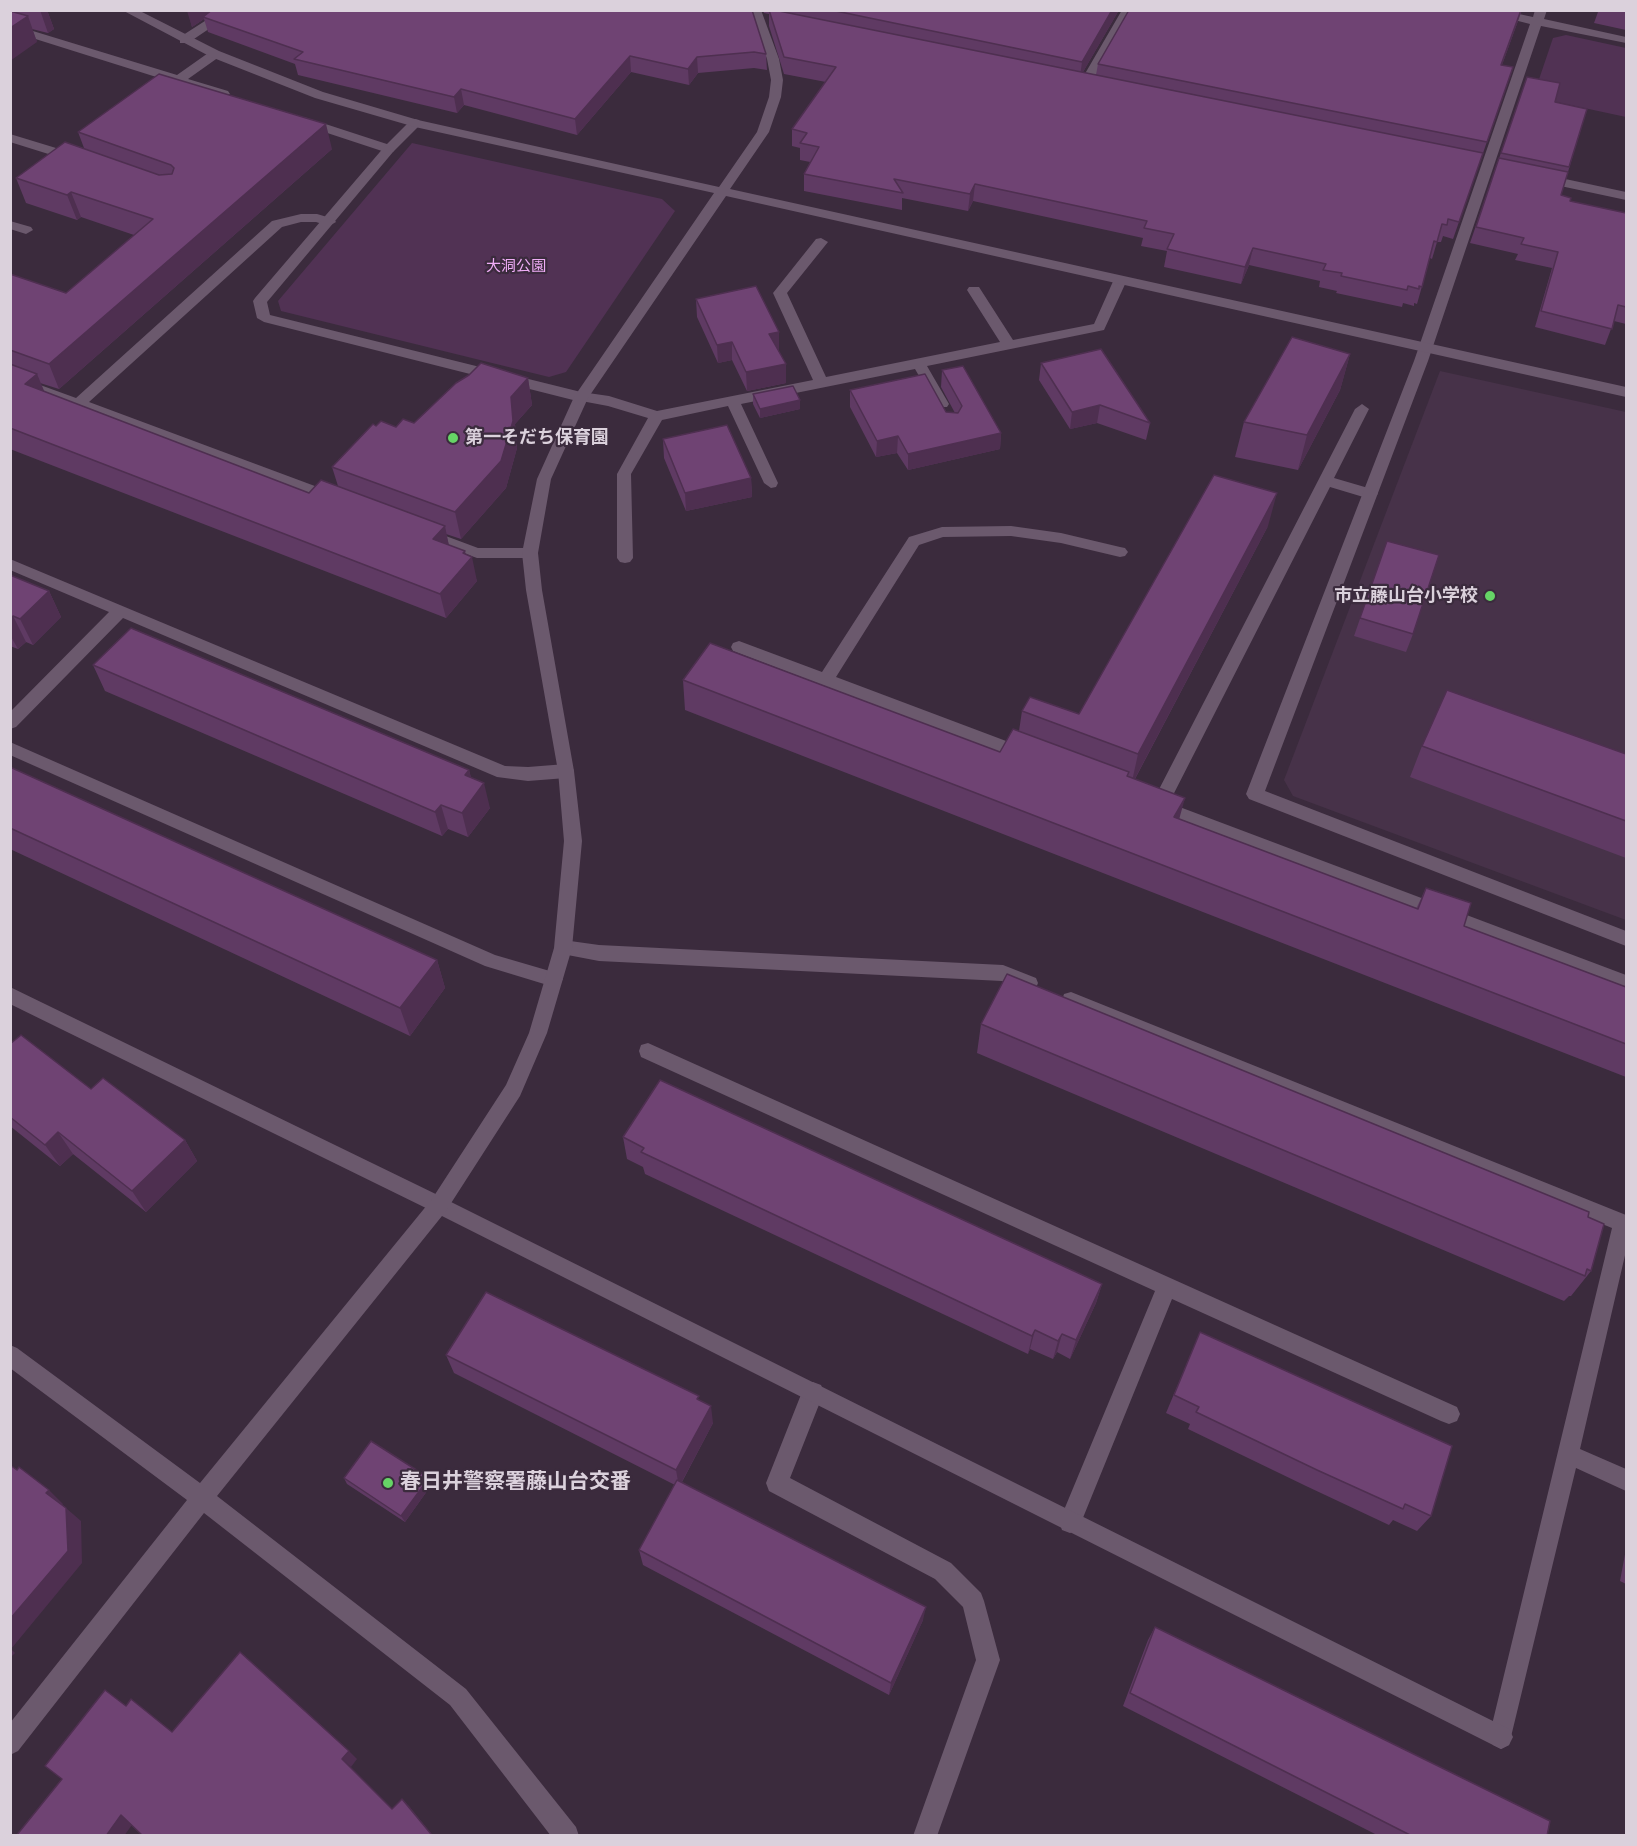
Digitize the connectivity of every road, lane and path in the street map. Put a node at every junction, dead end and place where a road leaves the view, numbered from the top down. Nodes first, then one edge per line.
1 (128, 10) edge
2 (231, 10) edge
3 (1128, 10) edge
4 (1481, 10) edge
5 (1539, 16) edge
6 (756, 17) edge
7 (10, 27) edge
8 (184, 40) junction
9 (1626, 40) edge
10 (215, 54) junction
11 (179, 79) junction
12 (1085, 84) edge
13 (162, 92) edge
14 (235, 98) edge
15 (290, 116) edge
16 (414, 123) junction
17 (10, 138) edge
18 (390, 149) junction
19 (80, 157) edge
20 (1534, 176) edge
21 (722, 192) junction
22 (1626, 196) edge
23 (329, 222) junction
24 (10, 225) edge
25 (26, 230) dead end
26 (821, 242) dead end
27 (1120, 280) junction
28 (974, 290) dead end
29 (1009, 345) junction
30 (1426, 348) junction
31 (919, 364) junction
32 (10, 378) edge
33 (821, 383) junction
34 (1626, 392) edge
35 (581, 397) junction
36 (733, 401) junction
37 (79, 403) junction
38 (1362, 409) dead end
39 (947, 414) edge
40 (657, 416) junction
41 (1325, 480) junction
42 (771, 483) dead end
43 (1370, 495) junction
44 (345, 503) edge
45 (411, 528) edge
46 (1120, 552) dead end
47 (530, 553) junction
48 (625, 558) dead end
49 (10, 564) edge
50 (121, 610) junction
51 (739, 647) dead end
52 (826, 680) junction
53 (10, 723) edge
54 (10, 748) edge
55 (1037, 760) edge
56 (566, 771) junction
57 (1137, 798) edge
58 (1159, 806) junction
59 (1626, 939) edge
60 (563, 948) junction
61 (554, 979) junction
62 (1626, 983) edge
63 (10, 995) edge
64 (648, 1051) dead end
65 (439, 1205) junction
66 (1625, 1224) edge
67 (1167, 1286) junction
68 (10, 1355) edge
69 (813, 1392) junction
70 (1449, 1414) dead end
71 (1568, 1454) junction
72 (1626, 1480) edge
73 (202, 1498) junction
74 (1070, 1522) junction
75 (10, 1743) edge
76 (567, 1836) edge
77 (925, 1836) edge

1 - 8 street
2 - 8 street
3 - 12 street
4 - 5 street
5 - 9 street
5 - 30 street
6 - 21 street
7 - 11 street
8 - 10 street
10 - 11 street
10 - 16 street
11 - 13 street
11 - 14 street
15 - 18 street
16 - 18 street
16 - 21 street
17 - 19 street
18 - 23 street
20 - 22 street
21 - 27 street
21 - 35 street
23 - 35 street
23 - 37 street
24 - 25 street
26 - 33 street
27 - 29 street
27 - 30 street
28 - 29 street
29 - 31 street
30 - 34 street
30 - 43 street
31 - 33 street
31 - 39 street
32 - 37 street
33 - 36 street
35 - 40 street
35 - 47 street
36 - 40 street
36 - 42 street
37 - 44 street
38 - 41 street
40 - 48 street
41 - 43 street
41 - 58 street
43 - 59 street
45 - 47 street
46 - 52 street
47 - 56 street
49 - 50 street
50 - 53 street
50 - 56 street
51 - 52 street
52 - 55 street
54 - 61 street
56 - 60 street
57 - 58 street
58 - 62 street
60 - 61 street
60 - 66 street
61 - 65 street
63 - 65 street
64 - 67 street
65 - 69 street
65 - 73 street
66 - 71 street
67 - 70 street
67 - 74 street
68 - 73 street
69 - 74 street
69 - 77 street
71 - 72 street
71 - 74 street
73 - 75 street
73 - 76 street

